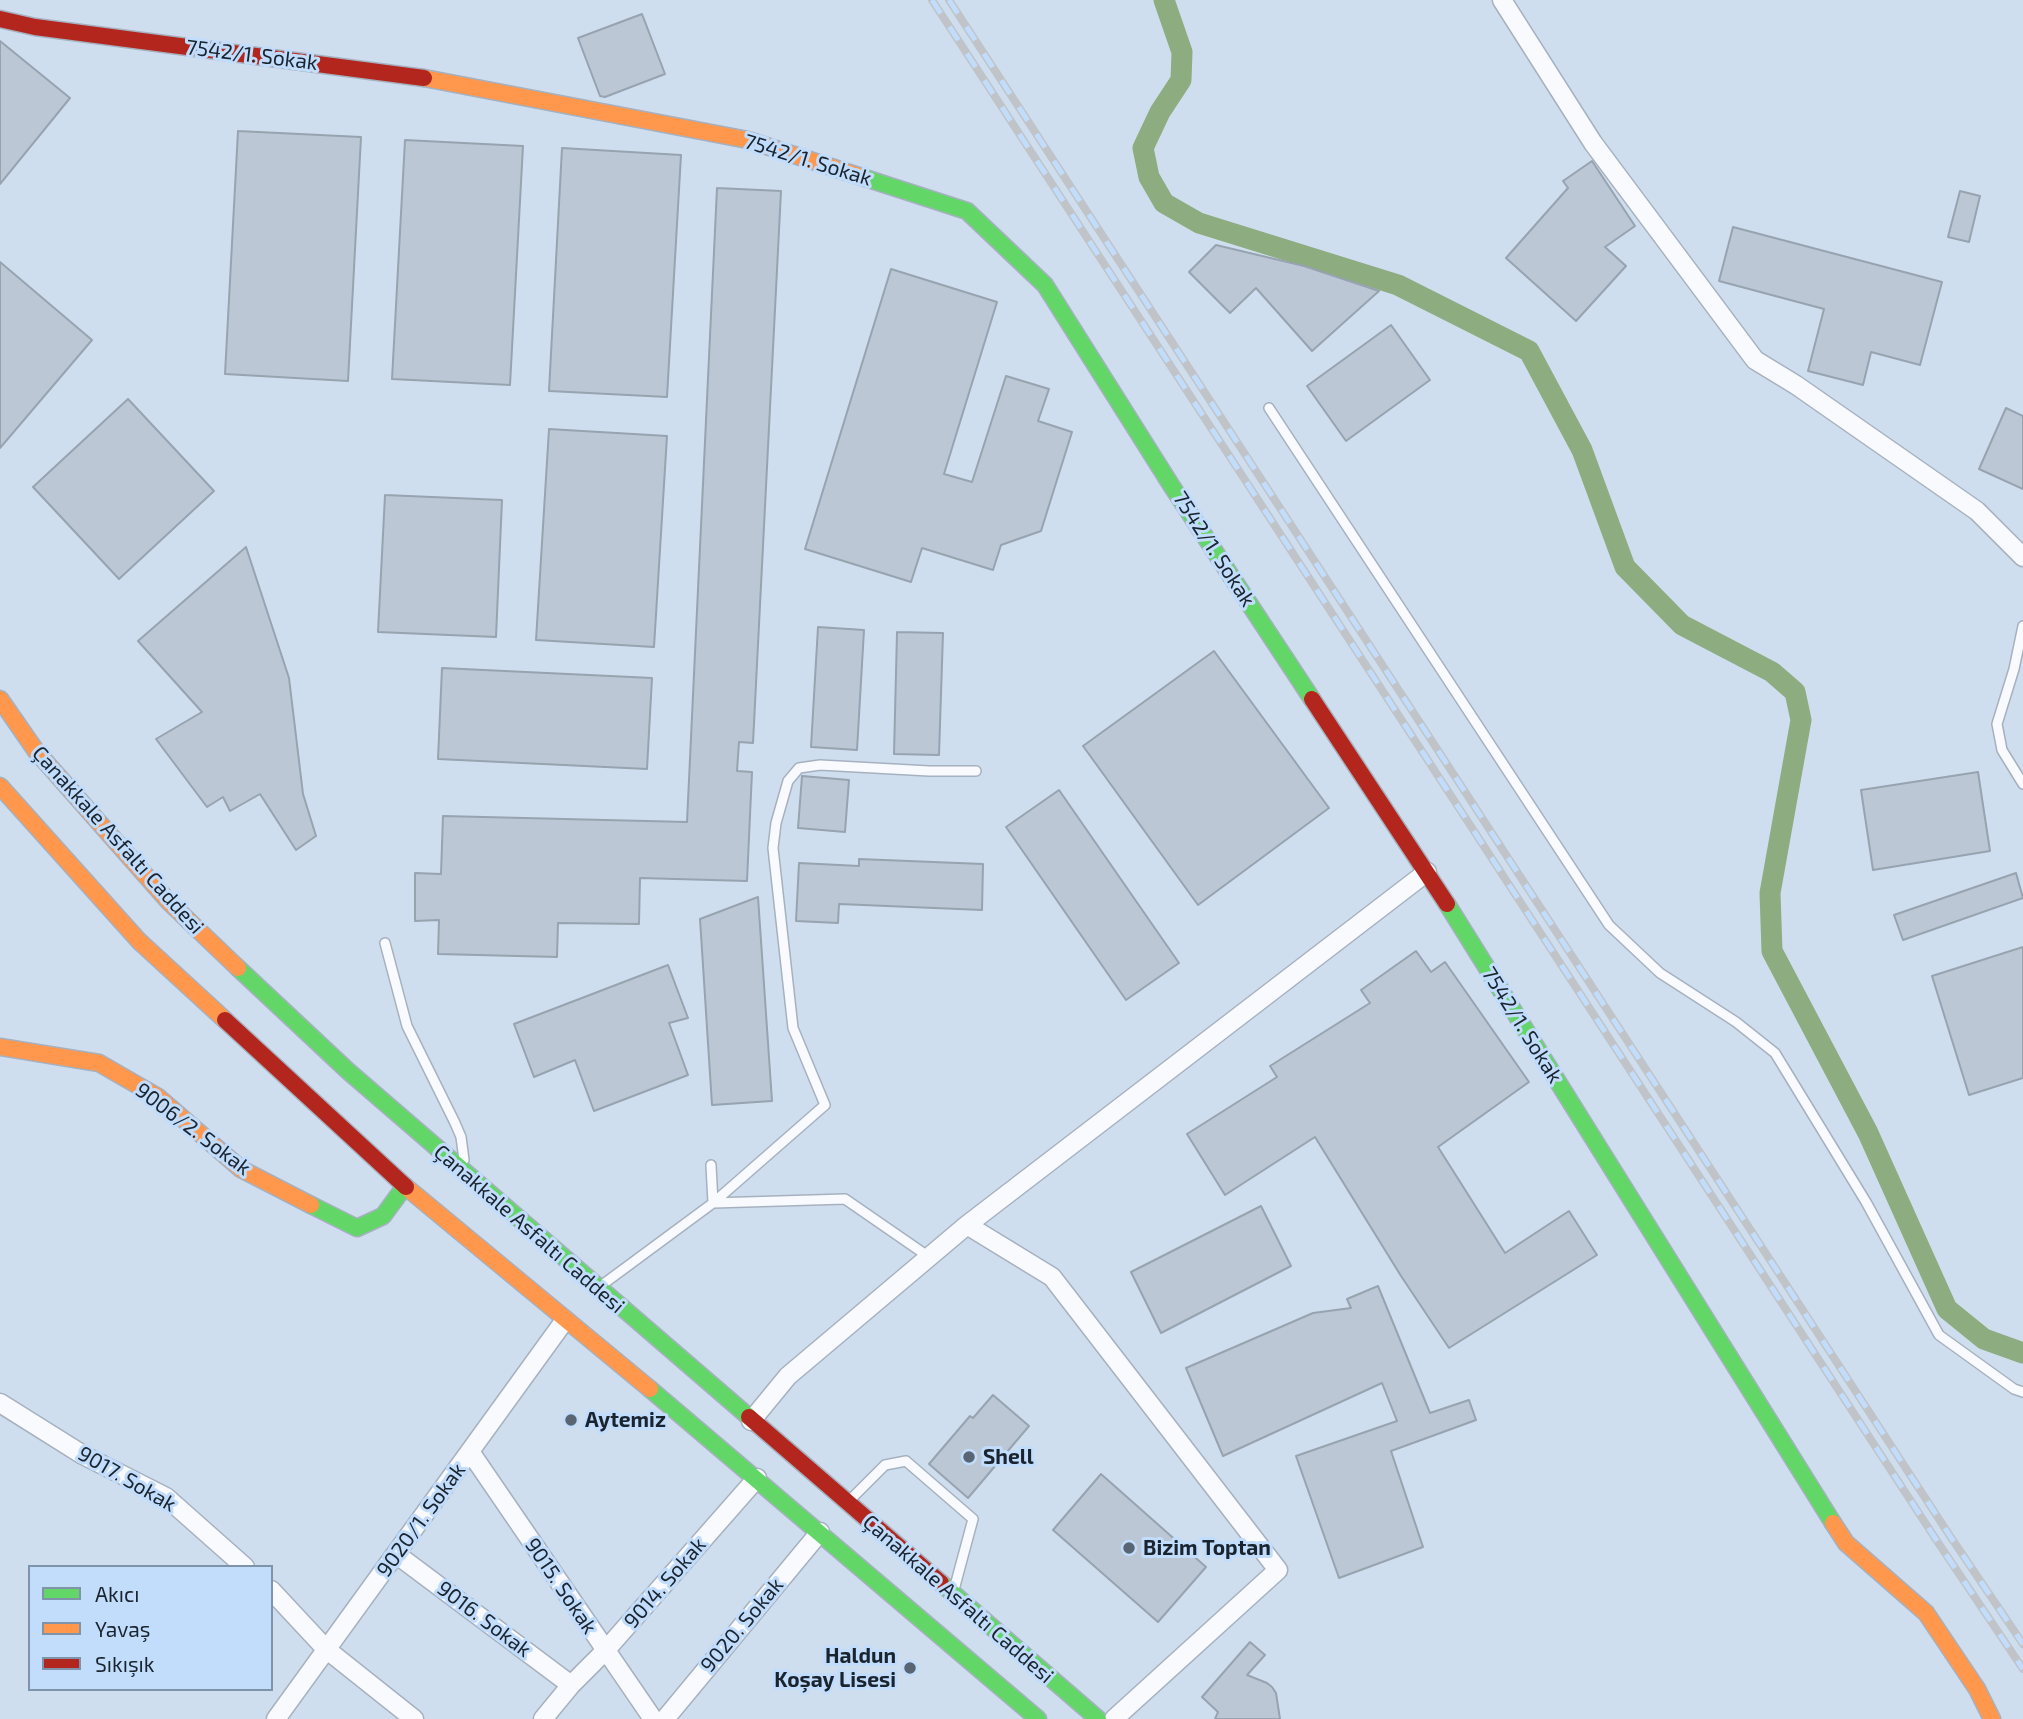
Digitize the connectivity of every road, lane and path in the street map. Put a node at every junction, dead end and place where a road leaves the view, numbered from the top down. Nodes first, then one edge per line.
1 (1502, 0) edge
2 (0, 19) edge
3 (1269, 408) dead end
4 (2023, 557) edge
5 (2023, 626) edge
6 (0, 699) edge
7 (976, 771) dead end
8 (2023, 784) edge
9 (0, 786) edge
10 (1427, 872) junction
11 (385, 943) dead end
12 (0, 1047) edge
13 (711, 1165) dead end
14 (463, 1171) junction
15 (405, 1186) junction
16 (713, 1203) junction
17 (967, 1225) junction
18 (929, 1257) junction
19 (598, 1289) junction
20 (565, 1320) junction
21 (2023, 1392) edge
22 (0, 1403) edge
23 (751, 1421) junction
24 (471, 1452) junction
25 (757, 1478) junction
26 (847, 1503) junction
27 (820, 1531) junction
28 (396, 1554) junction
29 (243, 1565) edge
30 (273, 1592) edge
31 (952, 1594) junction
32 (326, 1649) junction
33 (606, 1651) junction
34 (571, 1685) junction
35 (276, 1719) edge
36 (414, 1719) edge
37 (543, 1719) edge
38 (653, 1719) edge
39 (665, 1719) edge
40 (1038, 1719) edge
41 (1098, 1719) edge
42 (1114, 1719) edge
43 (1992, 1719) edge

1 - 4 street
2 - 10 main road, 7542/1. Sokak
3 - 21 lane
5 - 8 lane
6 - 14 main road, Çanakkale Asfaltı Caddesi
7 - 16 lane
9 - 15 main road, Çanakkale Asfaltı Caddesi
10 - 17 street
10 - 43 main road, 7542/1. Sokak
11 - 14 lane
12 - 15 main road, 9006/2. Sokak
13 - 16 lane
14 - 19 main road, Çanakkale Asfaltı Caddesi
15 - 20 main road, Çanakkale Asfaltı Caddesi
16 - 18 lane
16 - 19 lane
17 - 18 street
17 - 42 street
18 - 23 street
19 - 23 main road, Çanakkale Asfaltı Caddesi
20 - 24 street, 9020/1. Sokak
20 - 25 main road, Çanakkale Asfaltı Caddesi
22 - 29 street, 9017. Sokak
23 - 26 main road, Çanakkale Asfaltı Caddesi
24 - 28 street, 9020/1. Sokak
24 - 33 street, 9015. Sokak
25 - 27 main road, Çanakkale Asfaltı Caddesi
25 - 33 street, 9014. Sokak
26 - 31 main road, Çanakkale Asfaltı Caddesi
26 - 31 lane
27 - 39 street, 9020. Sokak
27 - 40 main road, Çanakkale Asfaltı Caddesi
28 - 32 street, 9020/1. Sokak
28 - 34 street, 9016. Sokak
30 - 32 street
31 - 41 main road, Çanakkale Asfaltı Caddesi
32 - 35 street, 9020/1. Sokak
32 - 36 street
33 - 34 street, 9014. Sokak
33 - 38 street, 9015. Sokak
34 - 37 street, 9014. Sokak

